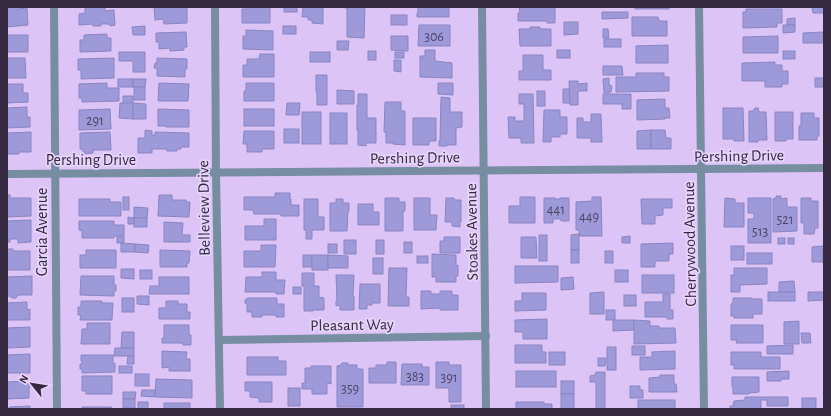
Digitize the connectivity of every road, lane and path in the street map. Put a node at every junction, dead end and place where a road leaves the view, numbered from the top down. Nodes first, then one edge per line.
1 (54, 7) edge
2 (215, 7) edge
3 (482, 7) edge
4 (700, 7) edge
5 (824, 168) edge
6 (702, 169) junction
7 (484, 170) junction
8 (55, 173) junction
9 (216, 173) junction
10 (7, 174) edge
11 (486, 336) junction
12 (219, 340) junction
13 (57, 409) edge
14 (220, 409) edge
15 (486, 409) edge
16 (704, 409) edge

1 - 8 street, Garcia Avenue
2 - 9 street, Belleview Drive
3 - 7 street, Stoakes Avenue
4 - 6 street, Cherrywood Avenue
5 - 6 street, Pershing Drive
6 - 7 street, Pershing Drive
6 - 16 street, Cherrywood Avenue
7 - 9 street, Pershing Drive
7 - 11 street, Stoakes Avenue
8 - 9 street, Pershing Drive
8 - 10 street, Pershing Drive
8 - 13 street, Garcia Avenue
9 - 12 street, Belleview Drive
11 - 12 street, Pleasant Way
11 - 15 street, Stoakes Avenue
12 - 14 street, Belleview Drive

